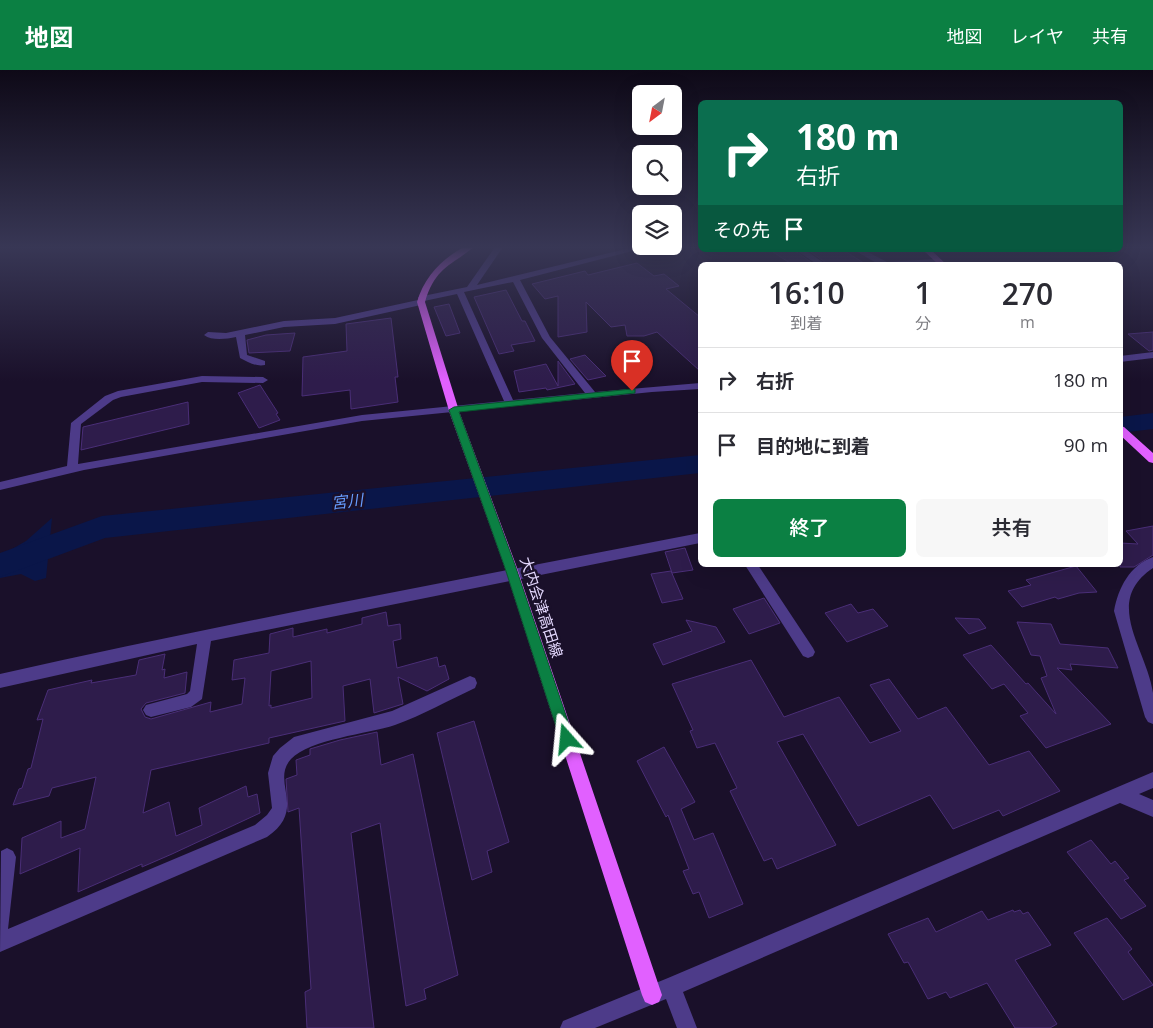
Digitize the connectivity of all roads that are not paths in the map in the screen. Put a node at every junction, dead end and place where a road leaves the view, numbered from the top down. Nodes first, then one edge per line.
1 (464, 291) edge
2 (425, 292) edge
3 (461, 292) edge
4 (522, 292) edge
5 (421, 300) junction
6 (240, 333) junction
7 (208, 335) dead end
8 (1153, 355) edge
9 (1123, 359) edge
10 (262, 363) dead end
11 (263, 380) dead end
12 (698, 386) edge
13 (593, 396) junction
14 (510, 404) junction
15 (454, 412) junction
16 (1123, 432) edge
17 (1153, 459) edge
18 (72, 469) junction
19 (0, 486) edge
20 (698, 538) edge
21 (1153, 562) edge
22 (752, 567) edge
23 (511, 569) junction
24 (205, 636) junction
25 (808, 652) dead end
26 (0, 681) edge
27 (470, 683) dead end
28 (151, 710) dead end
29 (1153, 717) edge
30 (1153, 780) edge
31 (1122, 794) junction
32 (1153, 809) edge
33 (7, 857) dead end
34 (0, 925) edge
35 (0, 942) edge
36 (671, 987) junction
37 (652, 995) junction
38 (570, 1028) edge
39 (687, 1028) edge

1 - 14 street
2 - 5 main road
3 - 5 street
4 - 13 street
5 - 6 street
5 - 15 main road, 大内会津高田線
6 - 7 street
6 - 10 street
8 - 9 street
11 - 18 street
12 - 13 street
13 - 14 street
14 - 15 street
15 - 18 street
15 - 23 main road, 大内会津高田線
16 - 17 main road
18 - 19 street
20 - 23 street
21 - 29 street
22 - 25 street
23 - 24 street
23 - 37 main road, 大内会津高田線
24 - 26 street
24 - 28 street
27 - 35 street
30 - 31 street
31 - 32 street
31 - 36 street
33 - 34 street
36 - 37 street
36 - 39 street
37 - 38 street

